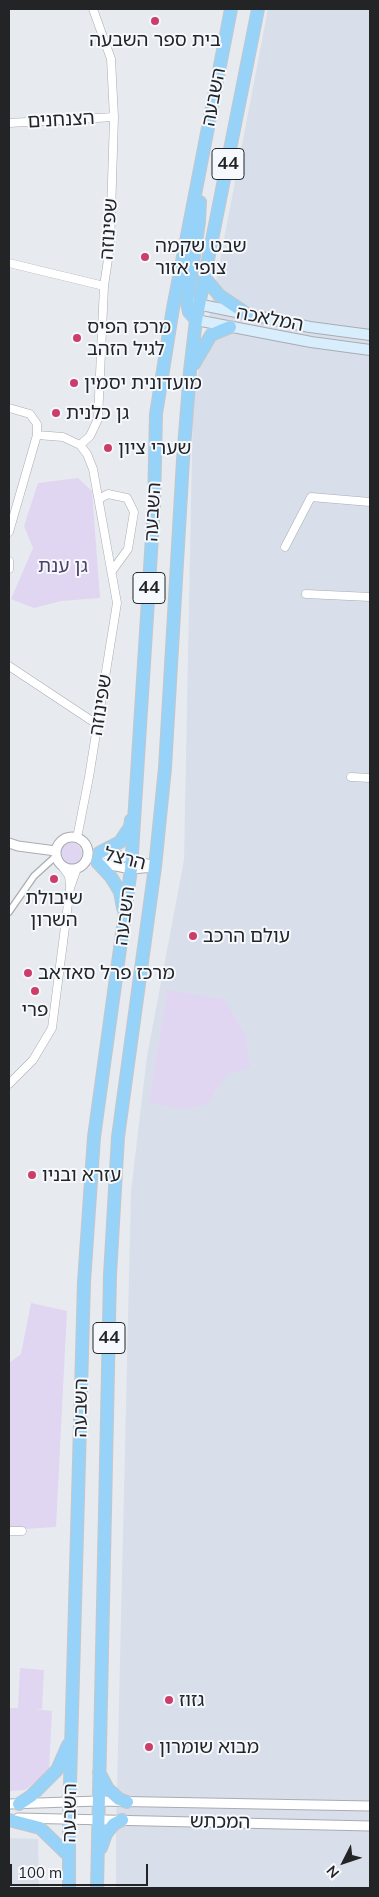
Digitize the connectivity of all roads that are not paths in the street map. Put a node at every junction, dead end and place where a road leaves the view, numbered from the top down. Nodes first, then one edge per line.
1 (93, 9) edge
2 (231, 9) edge
3 (258, 9) edge
4 (114, 117) junction
5 (9, 123) edge
6 (204, 153) junction
7 (9, 263) edge
8 (205, 278) junction
9 (104, 286) junction
10 (193, 304) junction
11 (172, 308) junction
12 (247, 314) junction
13 (196, 320) junction
14 (230, 327) junction
15 (370, 334) edge
16 (370, 350) edge
17 (190, 370) junction
18 (9, 408) edge
19 (37, 435) junction
20 (80, 445) junction
21 (99, 499) junction
22 (370, 502) edge
23 (9, 532) edge
24 (285, 547) dead end
25 (9, 561) edge
26 (9, 570) edge
27 (112, 571) junction
28 (306, 594) dead end
29 (370, 597) edge
30 (9, 666) edge
31 (98, 725) junction
32 (351, 777) dead end
33 (370, 778) edge
34 (137, 791) junction
35 (77, 838) junction
36 (9, 843) edge
37 (56, 854) junction
38 (92, 856) junction
39 (132, 864) junction
40 (62, 866) junction
41 (155, 867) junction
42 (77, 868) junction
43 (70, 888) junction
44 (9, 912) edge
45 (124, 926) junction
46 (9, 1084) edge
47 (9, 1531) edge
48 (22, 1531) dead end
49 (72, 1728) junction
50 (98, 1770) junction
51 (70, 1801) junction
52 (98, 1801) junction
53 (127, 1802) junction
54 (14, 1804) edge
55 (370, 1806) edge
56 (9, 1819) edge
57 (69, 1820) junction
58 (97, 1820) junction
59 (122, 1820) junction
60 (370, 1826) edge
61 (69, 1856) junction
62 (97, 1858) junction
63 (69, 1888) edge
64 (97, 1888) edge

1 - 4 street, שפינוזה
2 - 6 highway, השבעה / 44
3 - 8 highway, השבעה / 44
4 - 5 street, הצנחנים
4 - 9 street, שפינוזה
6 - 10 highway
6 - 11 highway, השבעה / 44
7 - 9 street
8 - 10 highway, השבעה / 44
8 - 12 highway
9 - 20 street, שפינוזה
10 - 11 main road
10 - 12 main road, המלאכה
10 - 13 highway, השבעה / 44
11 - 34 highway, השבעה / 44
12 - 15 main road, המלאכה
13 - 14 main road, המלאכה
13 - 17 highway, השבעה / 44
14 - 16 main road, המלאכה
14 - 17 highway
17 - 41 highway, השבעה / 44
18 - 19 street
19 - 20 street
19 - 23 street
20 - 21 street, שפינוזה
21 - 27 street, שפינוזה
21 - 27 street
22 - 24 street
25 - 26 street
27 - 31 street, שפינוזה
28 - 29 street
30 - 31 street
31 - 35 street, שפינוזה
32 - 33 street
34 - 38 highway
34 - 39 highway, השבעה / 44
35 - 37 street
35 - 38 street
36 - 37 street
37 - 40 street
37 - 44 street
38 - 39 street, הרצל
38 - 42 street
38 - 45 highway
39 - 41 street, הרצל
39 - 45 highway, השבעה / 44
40 - 42 street
40 - 43 street
41 - 50 highway, השבעה / 44
42 - 43 street
43 - 46 street
45 - 49 highway, השבעה / 44
47 - 48 street
49 - 51 highway, השבעה / 44
49 - 54 highway
50 - 52 highway, השבעה / 44
50 - 53 highway
51 - 52 street, המכתש
51 - 54 street, המכתש
51 - 57 highway, השבעה / 44
52 - 53 street, המכתש
52 - 58 highway, השבעה / 44
53 - 55 street, המכתש
56 - 57 street, המכתש
56 - 61 highway
57 - 58 street, המכתש
57 - 61 highway, השבעה / 44
58 - 59 street, המכתש
58 - 62 highway, השבעה / 44
59 - 60 street, המכתש
59 - 62 highway
61 - 63 highway, השבעה / 44
62 - 64 highway, השבעה / 44

